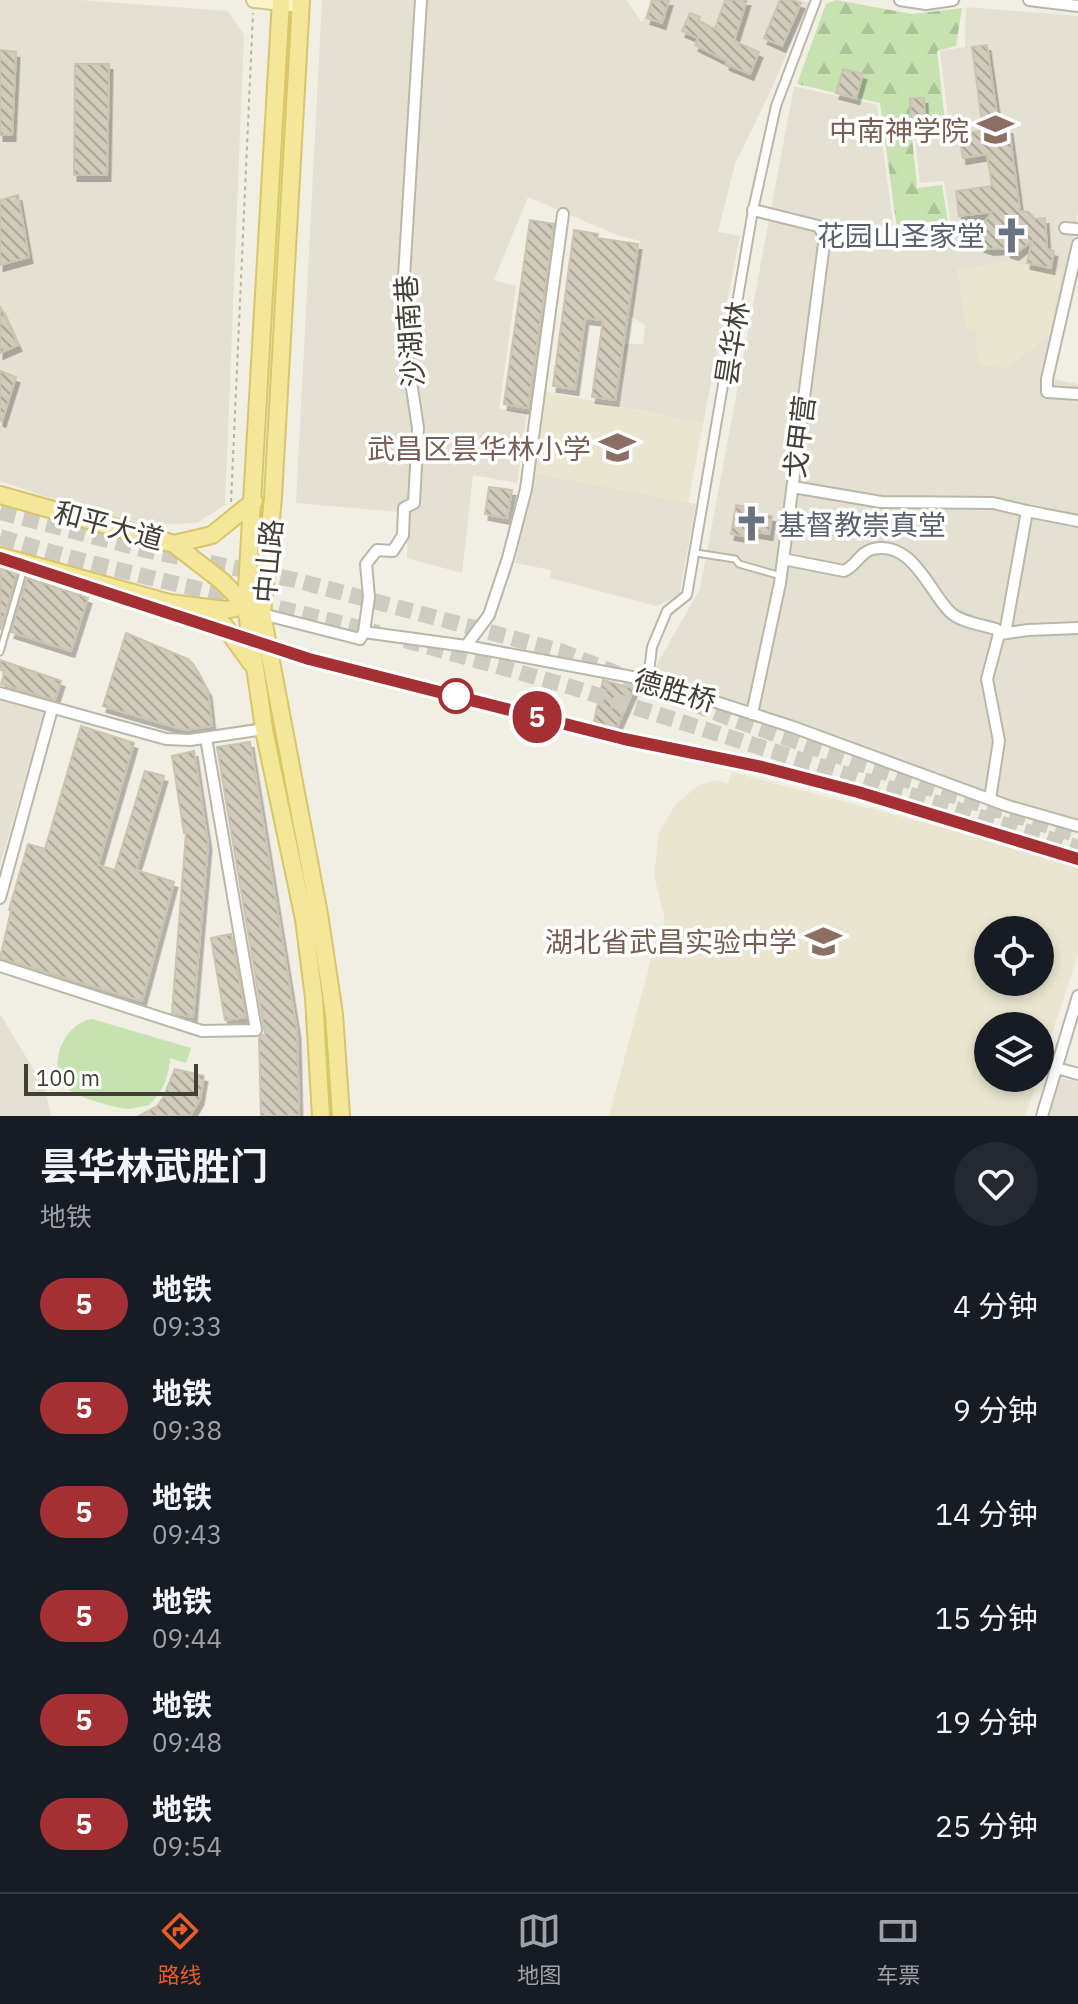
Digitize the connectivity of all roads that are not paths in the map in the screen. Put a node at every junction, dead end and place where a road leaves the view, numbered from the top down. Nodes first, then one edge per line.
1 (254, 0) edge
2 (421, 0) edge
3 (816, 0) edge
4 (900, 0) edge
5 (953, 0) edge
6 (1029, 0) edge
7 (281, 2) edge
8 (301, 2) edge
9 (1078, 6) edge
10 (753, 210) junction
11 (563, 214) dead end
12 (1078, 244) edge
13 (1078, 394) edge
14 (793, 487) junction
15 (0, 495) edge
16 (254, 501) junction
17 (1027, 511) junction
18 (1078, 521) edge
19 (174, 544) junction
20 (696, 553) junction
21 (0, 556) edge
22 (783, 559) junction
23 (26, 562) junction
24 (781, 576) junction
25 (169, 603) junction
26 (246, 606) junction
27 (262, 614) junction
28 (1078, 628) edge
29 (364, 632) junction
30 (999, 634) junction
31 (466, 646) junction
32 (0, 652) edge
33 (255, 670) junction
34 (648, 680) junction
35 (0, 693) edge
36 (52, 709) junction
37 (752, 714) junction
38 (264, 729) junction
39 (206, 738) junction
40 (990, 799) junction
41 (1078, 826) edge
42 (0, 898) edge
43 (0, 966) edge
44 (1078, 996) edge
45 (1057, 1068) junction
46 (1078, 1074) edge
47 (321, 1116) edge
48 (341, 1116) edge
49 (1042, 1116) edge

1 - 7 main road
2 - 29 street, 沙湖南巷
3 - 10 street, 昙华林
4 - 5 street
6 - 9 street
7 - 8 main road
7 - 16 main road, 中山路
8 - 27 main road, 中山路
10 - 14 street, 戈甲营
10 - 20 street, 昙华林
11 - 31 street
12 - 13 street
14 - 17 street
14 - 22 street, 戈甲营
15 - 19 main road, 和平大道
16 - 19 main road, 和平大道
16 - 26 main road, 中山路
17 - 18 street
17 - 30 street
19 - 26 main road
20 - 24 lane
20 - 34 street, 昙华林
21 - 23 main road, 和平大道
22 - 24 street, 戈甲营
22 - 30 street
23 - 25 main road, 和平大道
23 - 32 lane
24 - 37 street, 戈甲营
25 - 26 main road, 和平大道
25 - 33 main road
26 - 27 main road, 和平大道
26 - 33 main road, 中山路
27 - 29 street, 德胜桥
27 - 48 main road, 中山路
28 - 30 street
29 - 31 street, 德胜桥
30 - 40 street
31 - 34 street, 德胜桥
33 - 38 main road, 中山路
34 - 37 street, 德胜桥
35 - 36 street
36 - 39 street
36 - 42 street
37 - 40 street, 德胜桥
38 - 39 street
38 - 47 main road, 中山路
39 - 43 street
40 - 41 street, 德胜桥
44 - 45 street
45 - 46 street
45 - 49 street

